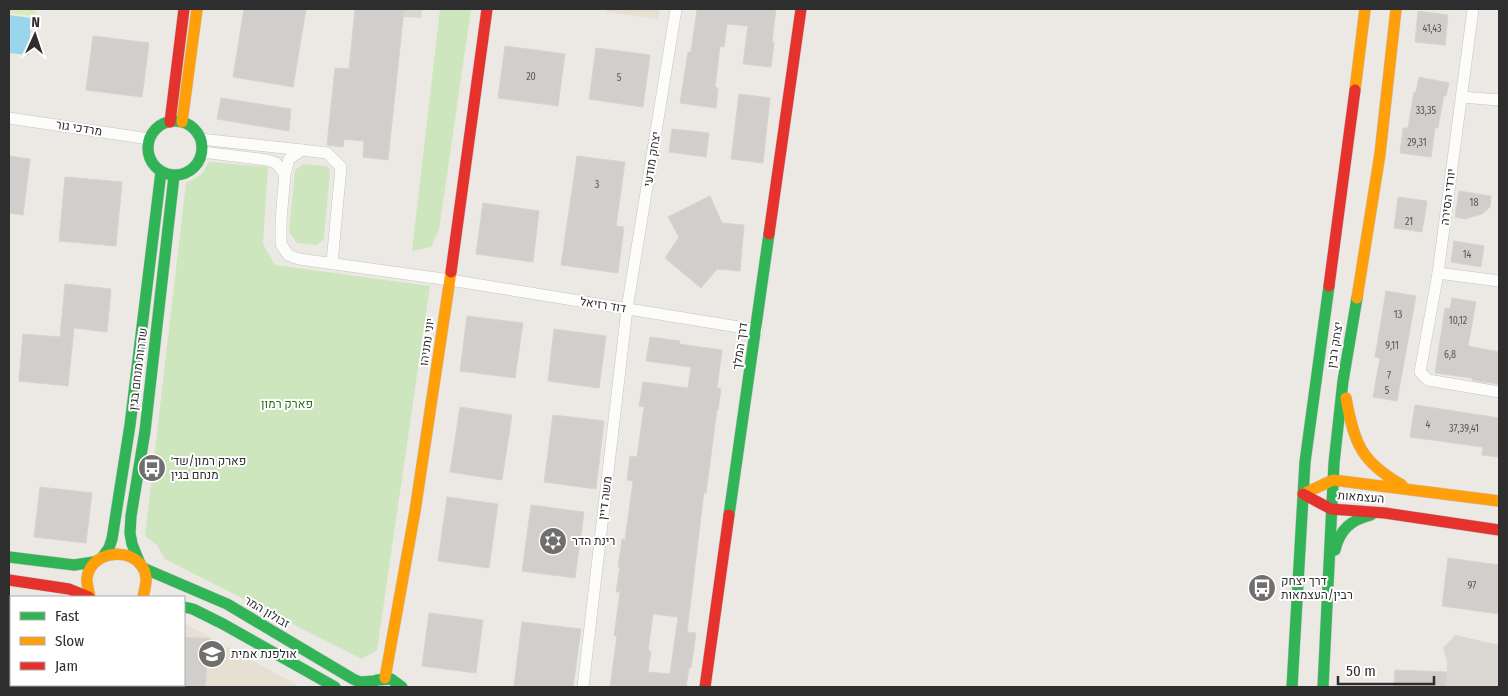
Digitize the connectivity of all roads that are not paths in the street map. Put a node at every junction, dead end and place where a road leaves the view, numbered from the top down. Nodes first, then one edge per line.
1 (184, 9) edge
2 (197, 9) edge
3 (487, 9) edge
4 (676, 9) edge
5 (801, 9) edge
6 (1365, 9) edge
7 (1396, 9) edge
8 (1473, 9) edge
9 (1461, 97) junction
10 (1499, 100) edge
11 (9, 118) edge
12 (176, 122) junction
13 (149, 139) junction
14 (200, 140) junction
15 (302, 150) junction
16 (202, 152) junction
17 (161, 172) junction
18 (285, 174) junction
19 (174, 176) junction
20 (332, 263) junction
21 (1438, 273) junction
22 (450, 280) junction
23 (1499, 281) edge
24 (627, 309) junction
25 (757, 330) junction
26 (1343, 381) junction
27 (1499, 392) edge
28 (1333, 480) junction
29 (1412, 490) junction
30 (1303, 494) junction
31 (1499, 501) edge
32 (1331, 510) junction
33 (1385, 513) junction
34 (1499, 530) edge
35 (104, 555) junction
36 (9, 557) edge
37 (94, 562) junction
38 (141, 566) junction
39 (1329, 578) junction
40 (9, 580) edge
41 (87, 596) edge
42 (90, 596) edge
43 (143, 596) edge
44 (185, 607) edge
45 (376, 682) edge
46 (335, 687) edge
47 (402, 687) edge
48 (583, 687) edge
49 (706, 687) edge
50 (1292, 687) edge
51 (1324, 687) edge

1 - 12 street
2 - 12 street
3 - 22 street, יוני נתניהו
4 - 24 street, יצחק מודעי
5 - 25 street, דרך המלך
6 - 30 street, יצחק רבין
7 - 26 street, יצחק רבין
8 - 9 street, יורדי הסירה
9 - 10 street
9 - 21 street, יורדי הסירה
11 - 13 street, מרדכי גור
12 - 13 street
12 - 14 street
13 - 17 street
14 - 15 street
14 - 16 street
15 - 18 street
15 - 20 street
16 - 18 street
16 - 19 street
17 - 19 street
17 - 35 street, שדרות מנחם בגין
18 - 20 street
19 - 38 street, שדרות מנחם בגין
20 - 22 street
21 - 23 street
21 - 27 street, יורדי הסירה
22 - 24 street, דוד רזיאל
22 - 45 street, יוני נתניהו
24 - 25 street, דוד רזיאל
24 - 48 street, משה דיין
25 - 49 street, דרך המלך
26 - 28 street, יצחק רבין
26 - 29 street
28 - 29 street, העצמאות
28 - 30 street, העצמאות
28 - 32 street, יצחק רבין
29 - 31 street, העצמאות
30 - 32 street, העצמאות
30 - 50 street, יצחק רבין
32 - 33 street, העצמאות
32 - 39 street, יצחק רבין
33 - 34 street, העצמאות
33 - 39 street
35 - 37 street
35 - 38 street, זבולון המר
36 - 37 street
37 - 42 street
38 - 43 street, שדרות מנחם בגין
38 - 45 street, זבולון המר
39 - 51 street, יצחק רבין
40 - 41 street
44 - 46 street
45 - 47 street

